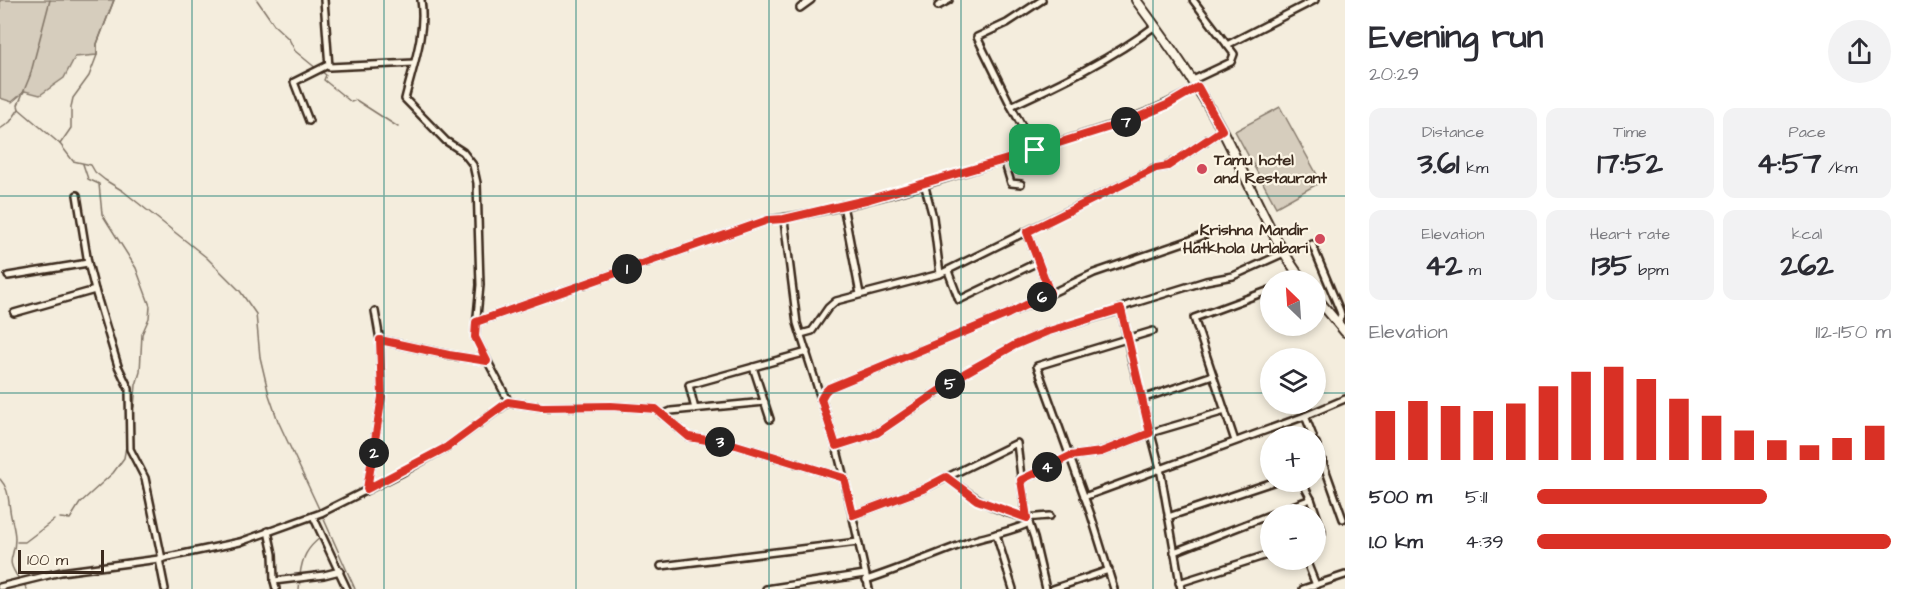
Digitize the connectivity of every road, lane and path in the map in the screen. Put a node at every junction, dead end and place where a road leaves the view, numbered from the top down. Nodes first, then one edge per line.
1 (324, 0) edge
2 (421, 0) edge
3 (811, 0) edge
4 (949, 0) edge
5 (1042, 0) edge
6 (1136, 0) edge
7 (1193, 0) edge
8 (1315, 0) edge
9 (1199, 3) edge
10 (938, 6) dead end
11 (800, 8) dead end
12 (1155, 26) junction
13 (1227, 45) junction
14 (414, 63) junction
15 (328, 66) junction
16 (1195, 83) junction
17 (1011, 106) junction
18 (309, 121) dead end
19 (1222, 130) junction
20 (1035, 150) junction
21 (1004, 160) junction
22 (924, 183) junction
23 (1021, 184) dead end
24 (77, 195) dead end
25 (843, 205) junction
26 (784, 219) junction
27 (1027, 232) junction
28 (1205, 235) dead end
29 (1312, 244) dead end
30 (1284, 253) junction
31 (1038, 262) junction
32 (88, 263) junction
33 (1292, 270) edge
34 (948, 271) junction
35 (940, 274) junction
36 (8, 276) dead end
37 (95, 290) junction
38 (1050, 293) junction
39 (860, 294) junction
40 (1260, 294) edge
41 (1326, 308) edge
42 (1121, 309) junction
43 (375, 311) dead end
44 (14, 313) dead end
45 (476, 322) junction
46 (1338, 322) junction
47 (1153, 330) dead end
48 (1345, 332) edge
49 (801, 334) junction
50 (1127, 338) junction
51 (380, 340) junction
52 (807, 352) junction
53 (487, 361) junction
54 (753, 367) junction
55 (1214, 375) junction
56 (821, 399) junction
57 (1142, 399) junction
58 (1345, 399) edge
59 (508, 402) junction
60 (765, 402) junction
61 (695, 409) junction
62 (1225, 411) junction
63 (662, 415) junction
64 (1305, 416) junction
65 (770, 419) dead end
66 (1309, 426) edge
67 (1150, 433) junction
68 (1235, 441) junction
69 (836, 446) junction
70 (1070, 456) junction
71 (1160, 468) junction
72 (1326, 471) edge
73 (946, 477) junction
74 (844, 478) junction
75 (1021, 480) junction
76 (1260, 486) edge
77 (367, 489) junction
78 (1307, 492) edge
79 (1084, 497) junction
80 (1311, 499) junction
81 (1313, 504) edge
82 (853, 515) junction
83 (313, 516) junction
84 (1050, 516) dead end
85 (1168, 517) junction
86 (1343, 519) dead end
87 (1028, 520) junction
88 (268, 531) junction
89 (996, 534) junction
90 (858, 542) junction
91 (1174, 552) junction
92 (1260, 558) edge
93 (161, 559) junction
94 (661, 566) dead end
95 (1109, 570) junction
96 (1310, 570) edge
97 (340, 572) junction
98 (1345, 575) edge
99 (866, 577) junction
100 (274, 581) junction
101 (1316, 585) junction
102 (1180, 586) edge
103 (0, 587) edge
104 (165, 589) edge
105 (276, 589) edge
106 (347, 589) edge
107 (766, 589) edge
108 (869, 589) edge
109 (1013, 589) edge
110 (1046, 589) edge
111 (1053, 589) edge
112 (1114, 589) edge
113 (1303, 589) edge

1 - 15 street
2 - 14 street
3 - 11 street
4 - 10 street
5 - 17 street
6 - 12 main road
7 - 9 street
8 - 13 street
9 - 13 street
12 - 16 main road
12 - 17 street
13 - 16 street
14 - 15 street
14 - 45 street
15 - 18 street
16 - 19 main road
16 - 20 street
17 - 20 street
19 - 27 street
19 - 30 main road
20 - 21 street
21 - 22 street
21 - 23 street
22 - 25 street
22 - 35 street
24 - 32 street
25 - 26 street
25 - 39 street
26 - 45 street
26 - 49 street
27 - 31 street
27 - 34 street
28 - 38 street
29 - 46 street
30 - 33 main road
30 - 42 street
31 - 34 street
31 - 38 street
32 - 36 street
32 - 37 street
34 - 35 street
35 - 39 street
37 - 44 street
37 - 93 street
38 - 56 street
39 - 49 street
40 - 55 street
41 - 46 main road
42 - 50 street
42 - 69 street
43 - 51 street
45 - 53 street
46 - 48 main road
47 - 50 street
49 - 52 street
50 - 57 street
50 - 70 street
51 - 53 street
51 - 77 street
52 - 54 street
52 - 56 street
53 - 59 street
54 - 60 street
54 - 61 street
55 - 57 street
55 - 62 street
56 - 69 street
57 - 67 street
58 - 64 street
59 - 63 street
59 - 77 street
60 - 61 street
60 - 65 street
61 - 63 street
62 - 67 street
62 - 68 street
63 - 74 street
64 - 66 street
64 - 68 street
67 - 70 street
67 - 71 street
68 - 71 street
69 - 74 street
70 - 75 street
70 - 79 street
71 - 79 street
71 - 85 street
72 - 86 street
73 - 75 street
73 - 82 street
73 - 87 street
74 - 82 street
75 - 87 street
76 - 85 street
77 - 83 street
78 - 80 street
79 - 95 street
80 - 81 street
80 - 91 street
82 - 90 street
83 - 88 street
83 - 97 street
84 - 87 street
85 - 91 street
87 - 89 street
87 - 110 street
88 - 93 street
88 - 100 street
89 - 99 street
89 - 109 street
90 - 94 street
90 - 99 street
91 - 102 street
92 - 102 street
93 - 103 street
93 - 104 street
95 - 111 street
95 - 112 street
96 - 101 street
97 - 100 street
97 - 106 street
98 - 101 street
99 - 107 street
99 - 108 street
100 - 105 street
101 - 113 street

